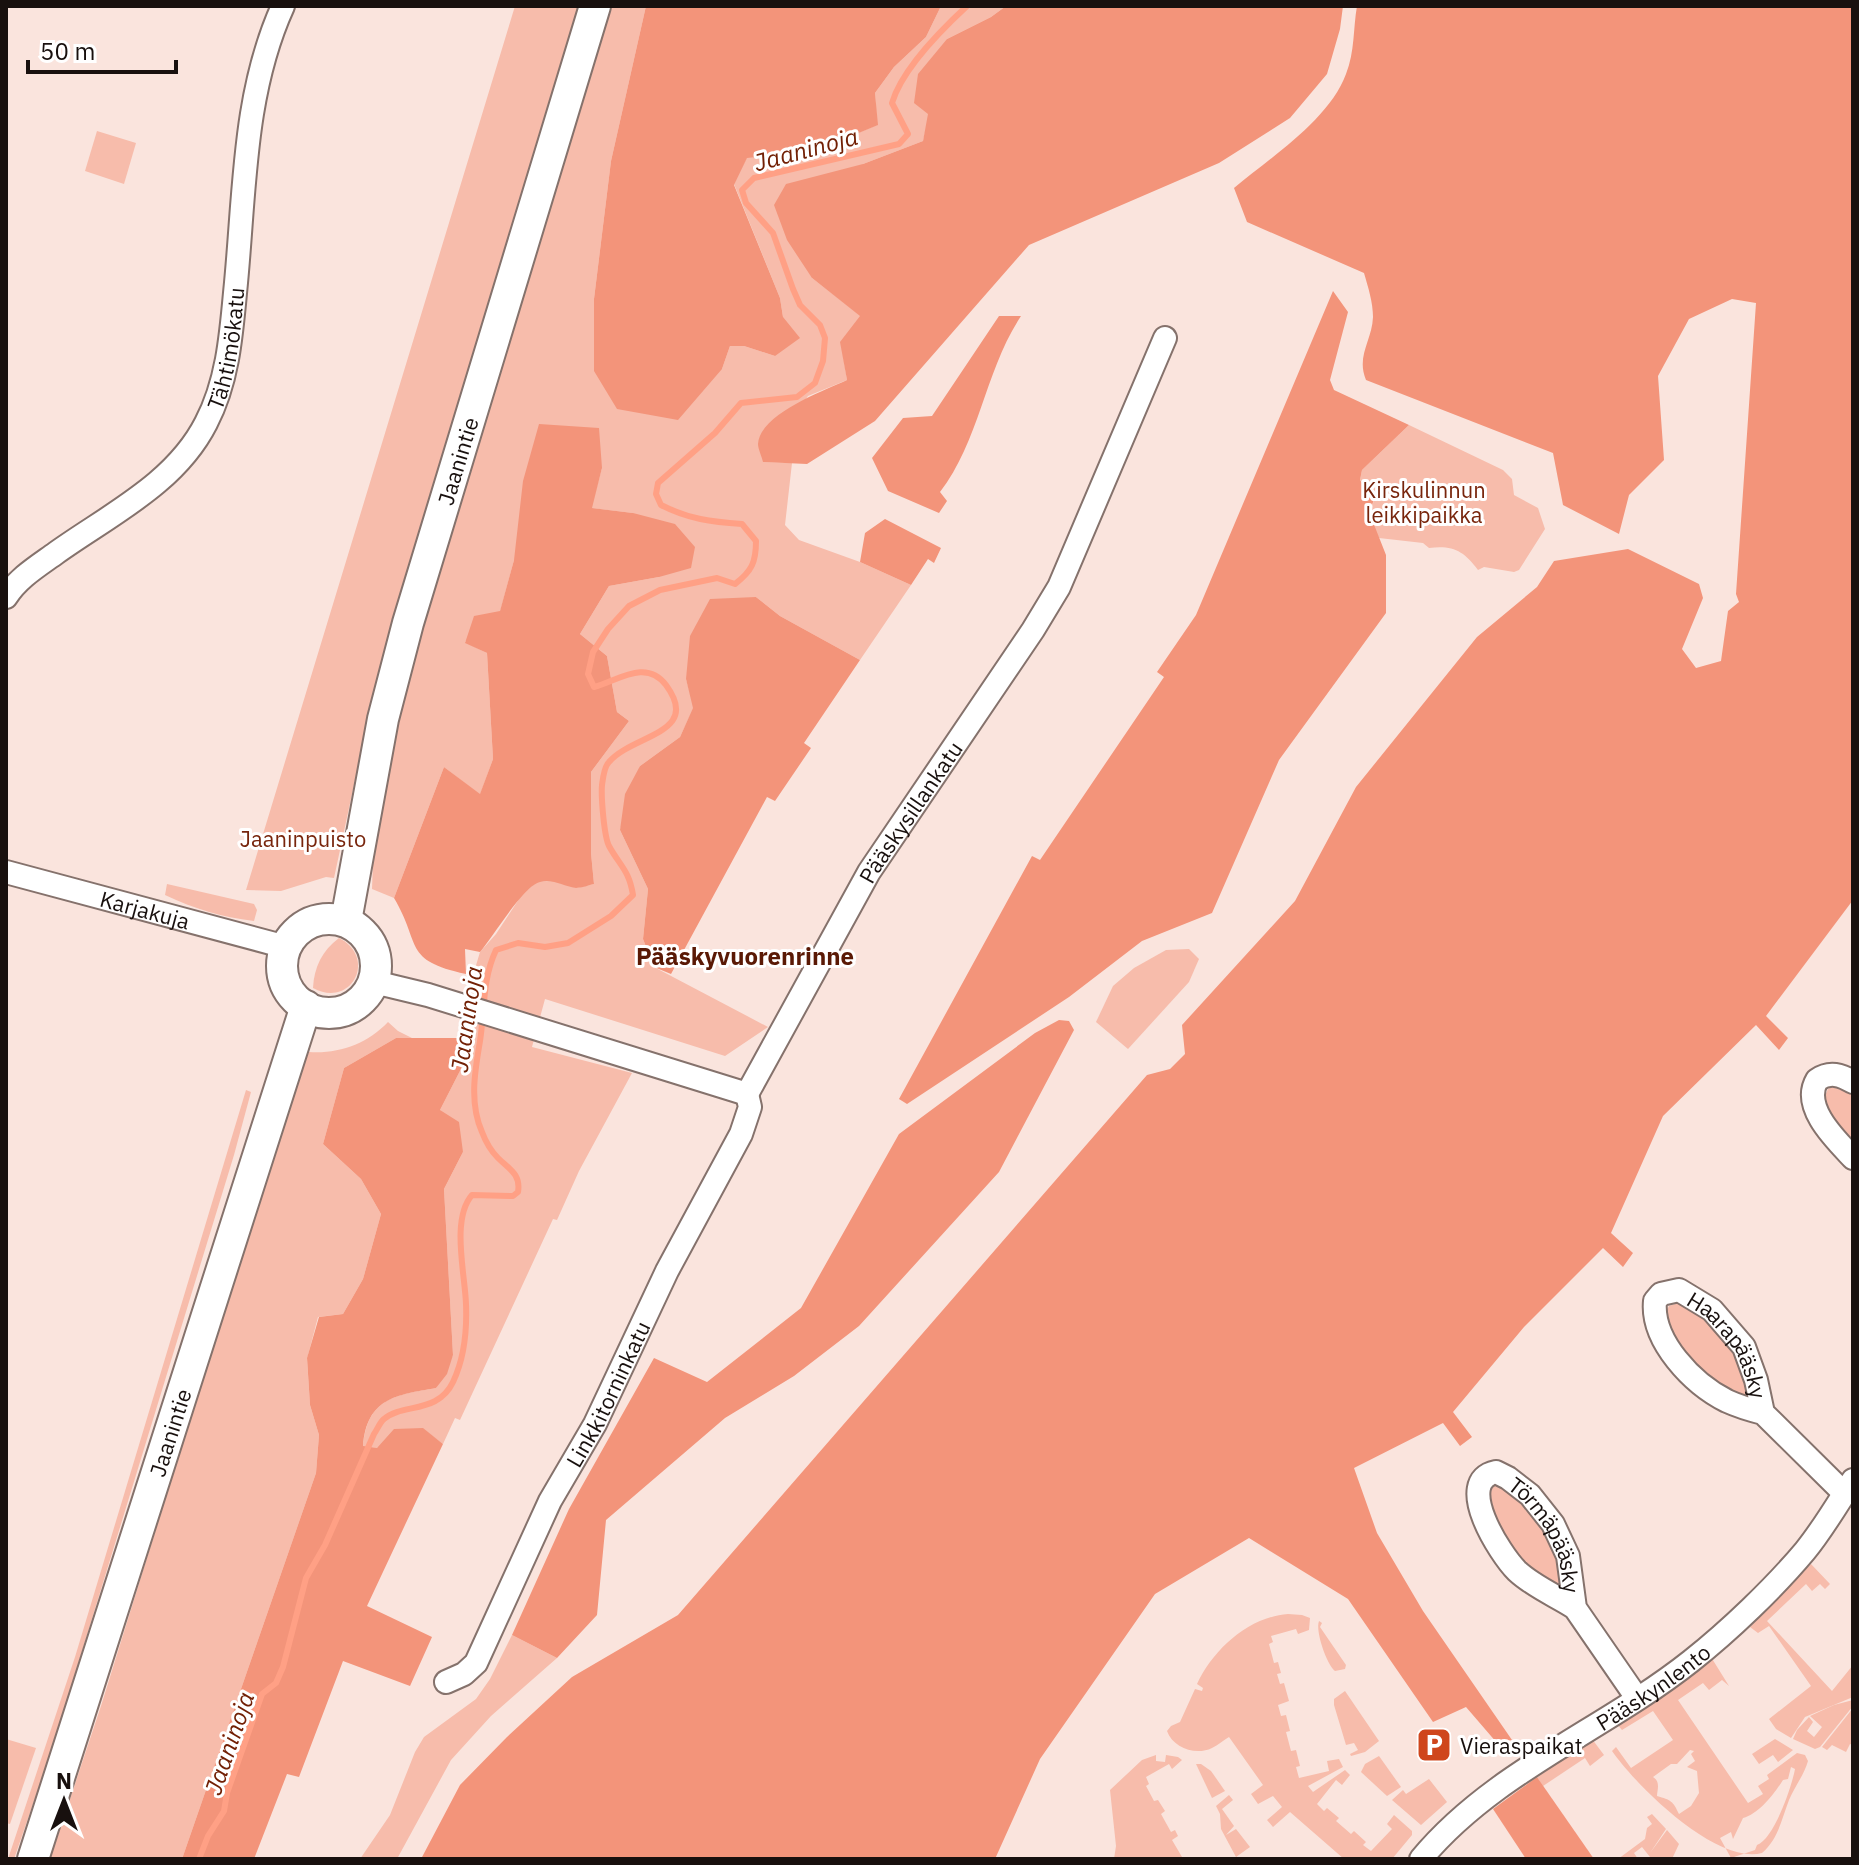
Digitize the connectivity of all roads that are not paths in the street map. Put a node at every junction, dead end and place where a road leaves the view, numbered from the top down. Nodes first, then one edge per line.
1 (283, 6) edge
2 (595, 6) edge
3 (1165, 338) dead end
4 (9, 584) edge
5 (6, 872) edge
6 (346, 921) junction
7 (286, 947) junction
8 (374, 982) junction
9 (306, 1006) junction
10 (1853, 1082) edge
11 (747, 1094) junction
12 (1853, 1158) edge
13 (1763, 1413) junction
14 (1849, 1487) edge
15 (1575, 1608) junction
16 (446, 1682) dead end
17 (1637, 1698) junction
18 (33, 1859) edge
19 (1421, 1859) edge

1 - 4 street, Tähtimökatu
2 - 6 main road, Jaanintie
3 - 11 street, Pääskysillankatu
5 - 7 street, Karjakuja
6 - 7 main road
6 - 8 main road
7 - 9 main road
8 - 9 main road
8 - 11 street
9 - 18 main road, Jaanintie
10 - 12 street
11 - 16 street, Linkkitorninkatu
13 - 13 street, Haarapääsky
13 - 14 street, Haarapääsky
14 - 17 street, Pääskynlento
15 - 15 street, Törmäpääsky
15 - 17 street, Törmäpääsky
17 - 19 street, Pääskynlento

